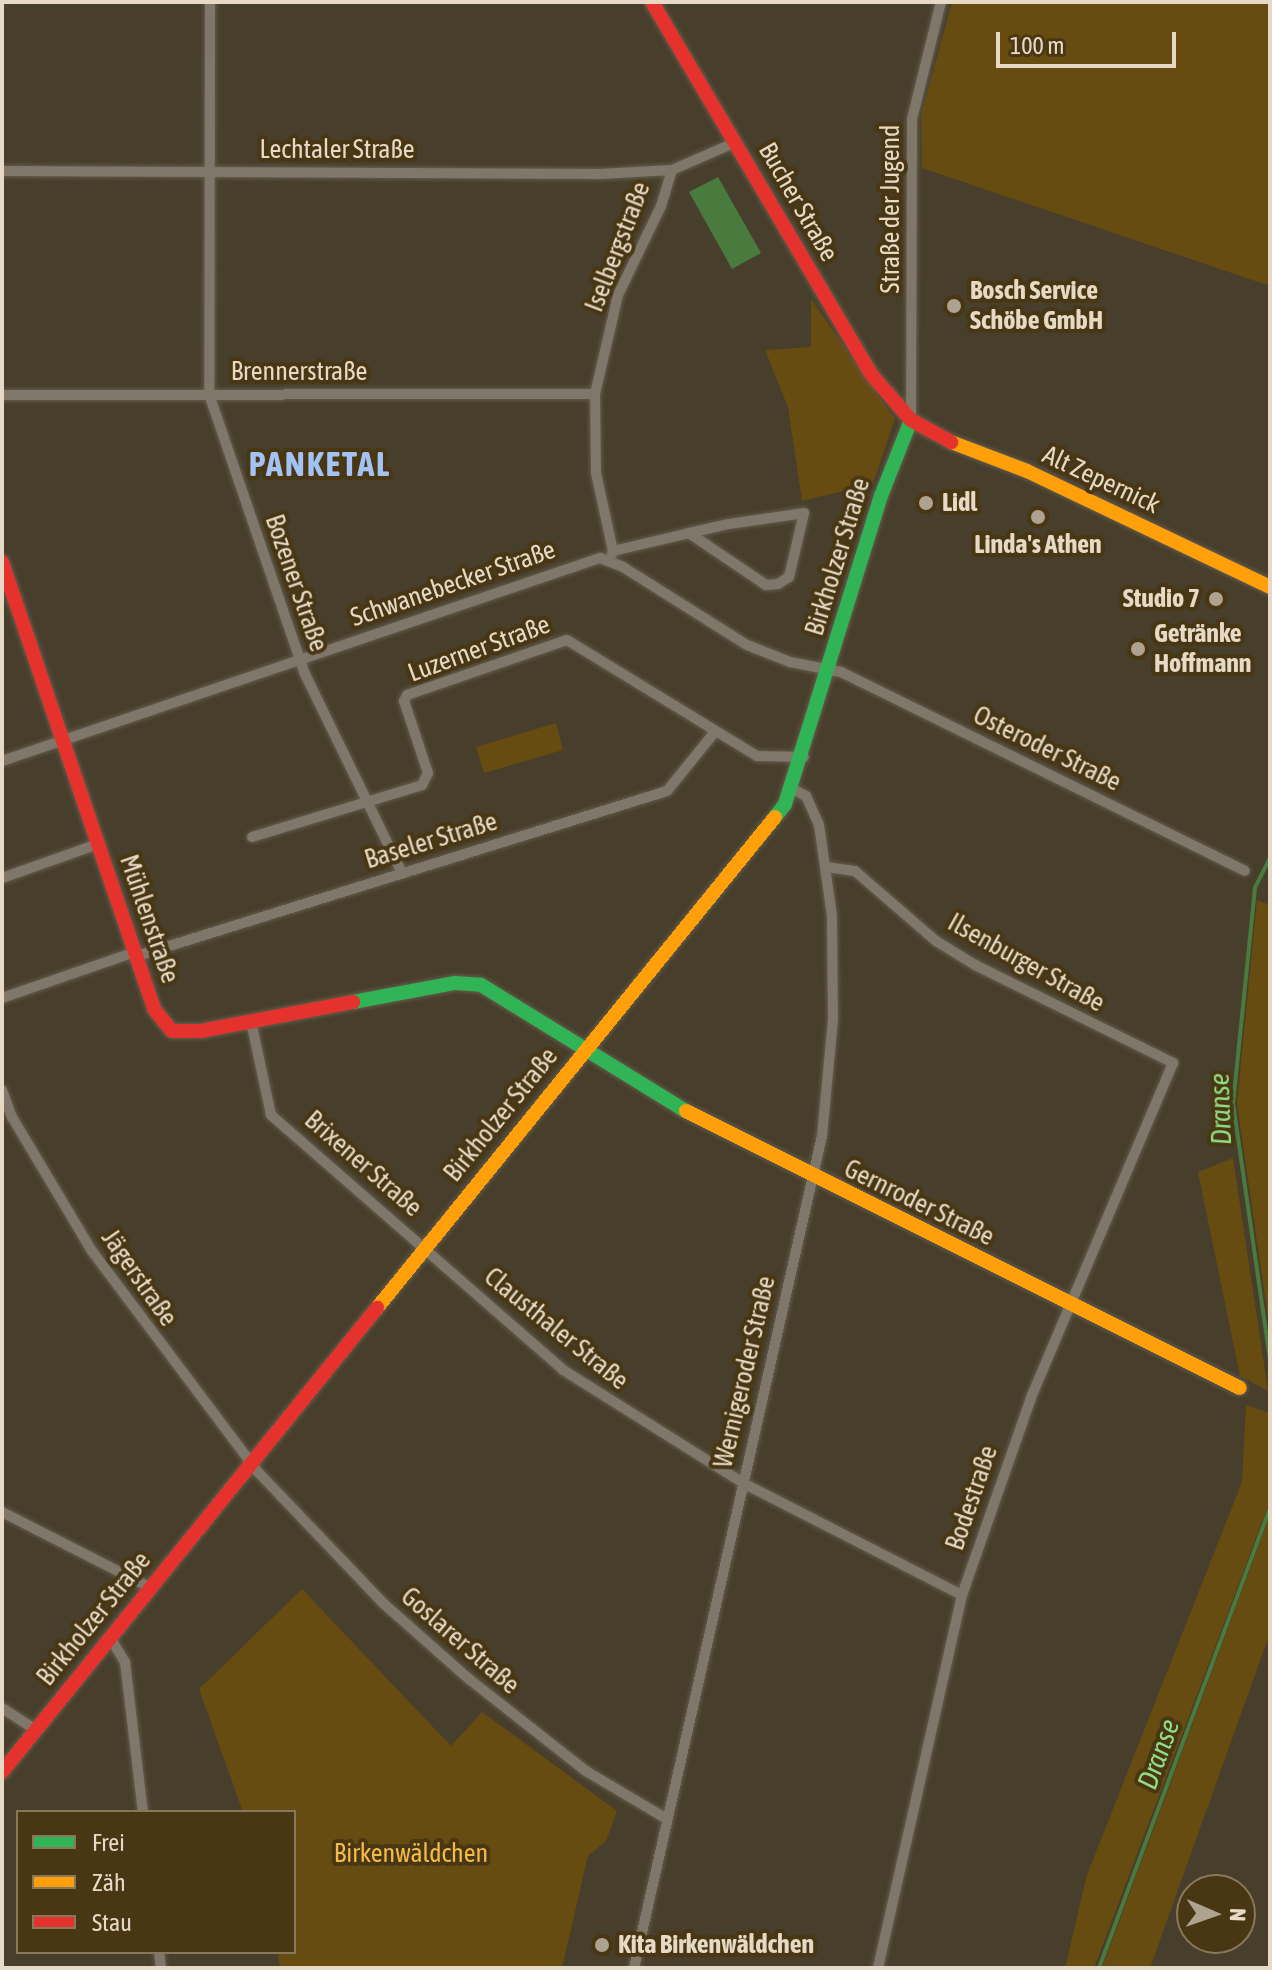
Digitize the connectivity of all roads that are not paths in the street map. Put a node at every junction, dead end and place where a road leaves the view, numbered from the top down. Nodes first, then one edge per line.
1 (210, 2) edge
2 (652, 2) edge
3 (941, 2) edge
4 (736, 142) junction
5 (672, 170) junction
6 (2, 171) edge
7 (208, 171) junction
8 (209, 394) junction
9 (595, 394) junction
10 (2, 395) edge
11 (911, 420) junction
12 (689, 533) junction
13 (611, 555) junction
14 (2, 562) edge
15 (1270, 587) edge
16 (299, 660) junction
17 (829, 669) junction
18 (714, 733) junction
19 (61, 741) junction
20 (804, 757) junction
21 (2, 761) edge
22 (793, 789) junction
23 (368, 803) junction
24 (252, 837) dead end
25 (98, 844) junction
26 (826, 867) junction
27 (1245, 871) dead end
28 (402, 873) junction
29 (2, 878) edge
30 (136, 954) junction
31 (2, 998) edge
32 (251, 1021) junction
33 (585, 1048) junction
34 (1173, 1063) joint
35 (2, 1090) edge
36 (813, 1178) junction
37 (425, 1248) junction
38 (1069, 1303) junction
39 (1240, 1388) dead end
40 (251, 1463) junction
41 (743, 1483) junction
42 (2, 1512) edge
43 (151, 1588) junction
44 (962, 1595) junction
45 (111, 1639) junction
46 (2, 1708) edge
47 (36, 1730) junction
48 (2, 1772) edge
49 (143, 1810) edge
50 (667, 1819) junction
51 (634, 1968) edge
52 (878, 1968) edge

1 - 7 street, Bozener Straße
2 - 4 street, Bucher Straße
3 - 11 street, Straße der Jugend
4 - 5 street, Iselbergstraße
4 - 11 street, Bucher Straße
5 - 7 street, Lechtaler Straße
5 - 9 street, Iselbergstraße
6 - 7 street, Lechtaler Straße
7 - 8 street, Bozener Straße
8 - 9 street, Brennerstraße
8 - 10 street, Brennerstraße
8 - 16 street, Bozener Straße
9 - 13 street, Iselbergstraße
11 - 15 street, Alt Zepernick
11 - 17 street, Birkholzer Straße
12 - 12 street, Schwanebecker Straße
12 - 13 street, Schwanebecker Straße
13 - 16 street, Schwanebecker Straße
13 - 17 street, Osteroder Straße
14 - 19 street
16 - 19 street, Schwanebecker Straße
16 - 23 street, Bozener Straße
17 - 20 street, Birkholzer Straße
17 - 27 street, Osteroder Straße
18 - 20 street, Luzerner Straße
18 - 23 street, Luzerner Straße
18 - 28 street, Baseler Straße
19 - 21 street, Schwanebecker Straße
19 - 25 street, Mühlenstraße
20 - 22 street, Birkholzer Straße
22 - 26 street, Wernigeroder Straße
22 - 33 street, Birkholzer Straße
23 - 24 street, Luzerner Straße
23 - 28 street, Bozener Straße
25 - 29 street
25 - 30 street, Mühlenstraße
26 - 34 street, Ilsenburger Straße
26 - 36 street, Wernigeroder Straße
28 - 30 street, Baseler Straße
30 - 31 street, Baseler Straße
30 - 32 street, Mühlenstraße
32 - 33 street, Mühlenstraße
32 - 37 street, Brixener Straße
33 - 36 street, Gernroder Straße
33 - 37 street, Birkholzer Straße
34 - 38 street, Bodestraße
35 - 40 street, Jägerstraße
36 - 38 street, Gernroder Straße
36 - 41 street, Wernigeroder Straße
37 - 40 street, Birkholzer Straße
37 - 41 street, Clausthaler Straße
38 - 39 street, Gernroder Straße
38 - 44 street, Bodestraße
40 - 43 street, Birkholzer Straße
40 - 50 street, Goslarer Straße
41 - 44 street, Clausthaler Straße
41 - 50 street, Wernigeroder Straße
42 - 43 street
43 - 45 street, Birkholzer Straße
44 - 52 street, Bodestraße
45 - 47 street, Birkholzer Straße
45 - 49 street
46 - 47 street
47 - 48 street, Birkholzer Straße
50 - 51 street, Wernigeroder Straße

